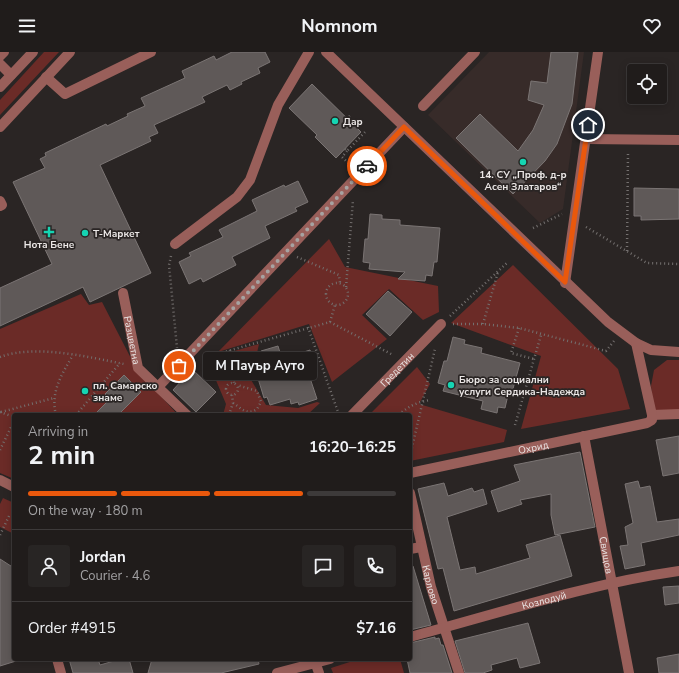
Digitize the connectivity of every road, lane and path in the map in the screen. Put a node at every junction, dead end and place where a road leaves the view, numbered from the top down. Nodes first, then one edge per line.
1 (4, 52) edge
2 (33, 52) edge
3 (70, 52) edge
4 (151, 52) edge
5 (309, 52) edge
6 (326, 52) edge
7 (475, 52) edge
8 (598, 52) edge
9 (0, 56) edge
10 (0, 64) edge
11 (11, 75) junction
12 (46, 77) junction
13 (0, 87) edge
14 (423, 106) dead end
15 (350, 116) dead end
16 (355, 124) dead end
17 (0, 127) edge
18 (404, 127) junction
19 (366, 131) dead end
20 (586, 139) junction
21 (628, 140) junction
22 (679, 140) edge
23 (353, 168) dead end
24 (355, 178) junction
25 (0, 201) edge
26 (0, 206) edge
27 (575, 220) junction
28 (175, 244) joint
29 (627, 251) junction
30 (285, 252) junction
31 (508, 262) dead end
32 (679, 264) edge
33 (498, 271) junction
34 (565, 282) junction
35 (340, 283) junction
36 (346, 287) junction
37 (123, 293) dead end
38 (336, 305) junction
39 (330, 322) junction
40 (441, 324) junction
41 (483, 324) junction
42 (308, 327) junction
43 (519, 328) junction
44 (621, 333) junction
45 (541, 335) junction
46 (636, 343) junction
47 (436, 347) dead end
48 (230, 350) junction
49 (679, 352) edge
50 (73, 355) junction
51 (0, 356) edge
52 (200, 359) dead end
53 (534, 360) junction
54 (405, 361) junction
55 (120, 363) junction
56 (179, 366) junction
57 (138, 368) junction
58 (234, 383) junction
59 (237, 385) junction
60 (158, 387) junction
61 (232, 395) junction
62 (54, 398) junction
63 (430, 400) dead end
64 (422, 401) junction
65 (233, 403) junction
66 (0, 412) edge
67 (56, 413) edge
68 (78, 413) edge
69 (185, 413) edge
70 (230, 413) edge
71 (338, 413) edge
72 (354, 413) edge
73 (401, 413) edge
74 (679, 414) edge
75 (12, 416) edge
76 (652, 416) junction
77 (12, 425) edge
78 (515, 425) dead end
79 (584, 436) junction
80 (412, 442) edge
81 (0, 450) edge
82 (412, 474) edge
83 (0, 480) edge
84 (12, 486) edge
85 (412, 503) edge
86 (10, 514) dead end
87 (0, 535) edge
88 (421, 547) junction
89 (412, 549) edge
90 (679, 571) edge
91 (614, 584) junction
92 (444, 628) junction
93 (412, 636) edge
94 (58, 661) edge
95 (315, 661) edge
96 (61, 673) edge
97 (277, 673) edge
98 (319, 673) edge
99 (459, 673) edge
100 (630, 673) edge

1 - 9 street
2 - 11 street
3 - 12 street
4 - 12 street
5 - 28 street
6 - 18 street
7 - 14 street
8 - 20 street
10 - 11 street
11 - 13 street
12 - 17 street
15 - 16 path
18 - 24 street
18 - 34 street
19 - 23 path
20 - 21 street
20 - 27 street
21 - 22 street
21 - 29 path
24 - 30 street
24 - 36 path
25 - 26 street
27 - 29 path
27 - 34 street
28 - 56 path
29 - 32 path
30 - 35 path
30 - 56 street
31 - 33 path
33 - 40 path
33 - 41 path
34 - 44 street
35 - 36 path
35 - 38 path
36 - 38 path
37 - 57 street, Разцветна
38 - 39 path
39 - 42 path
39 - 54 path
40 - 41 path
40 - 54 street, Гредетин
41 - 43 path
42 - 48 path
42 - 71 path
43 - 45 path
43 - 53 path
44 - 45 path
44 - 46 street
45 - 53 path
46 - 49 street
46 - 76 street
47 - 64 path
48 - 52 path
48 - 58 path
50 - 51 path
50 - 55 path
50 - 62 path
53 - 78 path
54 - 72 street, Гредетин
55 - 57 path
55 - 68 path
56 - 60 street
57 - 60 street, Разцветна
58 - 59 path
58 - 61 path
59 - 61 path
59 - 65 path
60 - 69 street, Разцветна
61 - 65 path
62 - 66 path
62 - 67 path
63 - 64 path
64 - 73 path
64 - 80 path
65 - 70 path
66 - 75 path
74 - 76 street, Охрид
76 - 79 street, Охрид
77 - 81 path
79 - 82 street, Охрид
79 - 91 street, Свищов
83 - 84 street
85 - 88 street, Карлово
86 - 87 path
88 - 89 street
88 - 92 street, Карлово
90 - 91 street, Козлодуй
91 - 92 street, Козлодуй
91 - 100 street, Свищов
92 - 93 street, Козлодуй
92 - 99 street, Карлово
94 - 96 street
95 - 97 street
95 - 98 street

